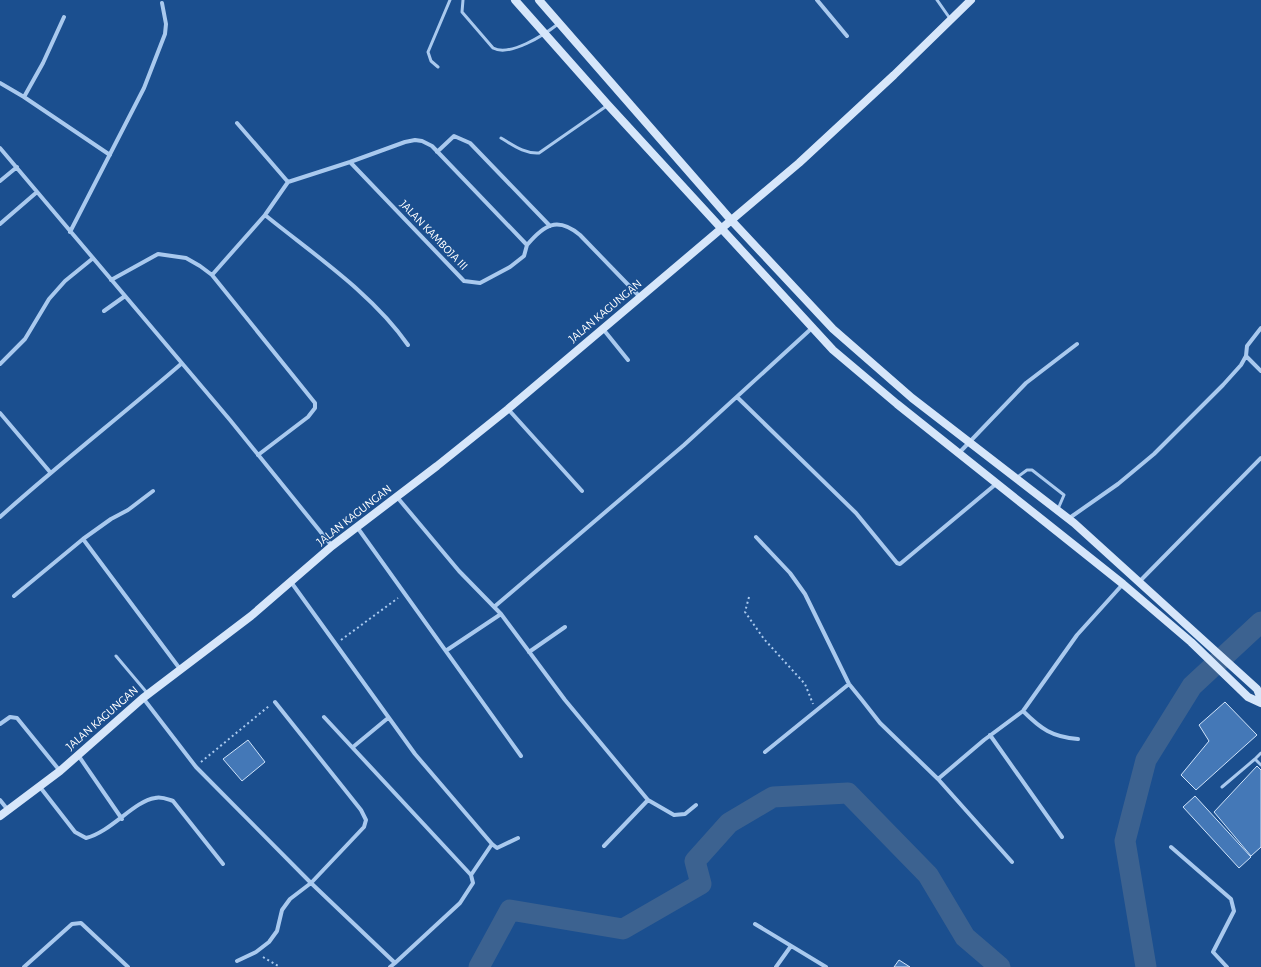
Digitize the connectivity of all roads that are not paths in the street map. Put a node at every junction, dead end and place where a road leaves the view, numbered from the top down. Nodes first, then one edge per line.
1 (450, 0) edge
2 (464, 0) edge
3 (515, 0) edge
4 (539, 0) edge
5 (817, 0) edge
6 (937, 0) edge
7 (971, 0) edge
8 (162, 3) dead end
9 (64, 17) dead end
10 (951, 20) junction
11 (558, 23) junction
12 (544, 34) junction
13 (847, 36) dead end
14 (438, 67) dead end
15 (0, 84) edge
16 (24, 97) junction
17 (608, 105) junction
18 (237, 123) dead end
19 (501, 138) dead end
20 (0, 148) edge
21 (437, 152) junction
22 (110, 155) junction
23 (350, 162) junction
24 (17, 167) junction
25 (0, 181) edge
26 (288, 182) junction
27 (37, 192) junction
28 (266, 215) junction
29 (731, 220) junction
30 (0, 224) edge
31 (550, 226) junction
32 (721, 229) junction
33 (70, 232) junction
34 (527, 245) junction
35 (92, 259) junction
36 (212, 275) junction
37 (111, 280) junction
38 (125, 296) junction
39 (640, 297) junction
40 (104, 311) dead end
41 (603, 328) junction
42 (812, 328) junction
43 (1261, 328) edge
44 (1077, 344) dead end
45 (408, 345) dead end
46 (1246, 356) junction
47 (628, 360) dead end
48 (0, 364) edge
49 (181, 364) junction
50 (1261, 371) edge
51 (737, 397) junction
52 (508, 409) junction
53 (0, 413) edge
54 (969, 442) junction
55 (959, 453) junction
56 (258, 455) junction
57 (1261, 458) edge
58 (50, 472) junction
59 (1015, 478) junction
60 (996, 484) junction
61 (153, 491) dead end
62 (582, 491) dead end
63 (397, 496) junction
64 (1057, 511) junction
65 (0, 517) edge
66 (1068, 519) junction
67 (357, 527) junction
68 (756, 536) dead end
69 (83, 539) junction
70 (332, 546) junction
71 (1140, 581) junction
72 (291, 582) junction
73 (1123, 584) junction
74 (14, 596) dead end
75 (494, 607) junction
76 (501, 614) junction
77 (565, 627) dead end
78 (447, 650) junction
79 (530, 652) junction
80 (116, 656) dead end
81 (180, 669) junction
82 (849, 684) junction
83 (145, 696) junction
84 (1261, 699) edge
85 (274, 702) road end
86 (1261, 703) edge
87 (1023, 711) junction
88 (324, 717) dead end
89 (388, 718) junction
90 (0, 724) edge
91 (990, 735) junction
92 (1078, 739) dead end
93 (353, 747) junction
94 (765, 752) dead end
95 (1261, 753) edge
96 (78, 754) junction
97 (522, 756) dead end
98 (1255, 760) junction
99 (1261, 765) edge
100 (60, 771) junction
101 (938, 779) junction
102 (40, 787) junction
103 (1222, 787) dead end
104 (0, 800) edge
105 (648, 800) junction
106 (696, 805) dead end
107 (8, 810) junction
108 (0, 816) edge
109 (122, 819) junction
110 (1062, 837) dead end
111 (518, 838) dead end
112 (492, 844) junction
113 (604, 846) dead end
114 (1171, 847) dead end
115 (1012, 862) dead end
116 (223, 864) dead end
117 (471, 875) junction
118 (311, 883) junction
119 (755, 924) dead end
120 (791, 946) junction
121 (237, 961) dead end
122 (395, 963) junction
123 (24, 967) edge
124 (128, 967) edge
125 (390, 967) edge
126 (776, 967) edge
127 (826, 967) edge
128 (1226, 967) edge

1 - 14 lane
2 - 12 lane
3 - 12 main road
4 - 11 main road
5 - 13 street
6 - 10 lane
7 - 10 main road, JALAN KAGUNGAN
8 - 22 street
9 - 16 street
10 - 29 main road, JALAN KAGUNGAN
11 - 12 lane
11 - 29 main road
12 - 17 main road
15 - 16 street
16 - 22 street
17 - 19 lane
17 - 32 main road
18 - 26 street
20 - 24 street
21 - 23 street
21 - 31 street
21 - 34 street
22 - 33 street
23 - 26 street
23 - 34 street, JALAN KAMBOJA III
24 - 25 street
24 - 27 street
26 - 28 street
27 - 30 street
27 - 33 street
28 - 36 street
28 - 45 street
29 - 32 main road, JALAN KAGUNGAN
29 - 54 main road
31 - 34 street, JALAN KAMBOJA III
31 - 39 street
32 - 39 main road, JALAN KAGUNGAN
32 - 42 main road
33 - 35 street
35 - 37 street
35 - 48 street
36 - 37 street
36 - 56 street
37 - 38 street
38 - 40 street
38 - 49 street
39 - 41 main road, JALAN KAGUNGAN
41 - 47 street
41 - 52 main road, JALAN KAGUNGAN
42 - 51 street
42 - 55 main road
43 - 46 street
44 - 54 street
46 - 50 street
46 - 66 street
49 - 56 street
49 - 58 street
51 - 60 street
51 - 75 street
52 - 62 street
52 - 63 main road, JALAN KAGUNGAN
53 - 58 street
54 - 55 street
54 - 59 main road
55 - 60 main road
56 - 70 street
57 - 71 street
58 - 65 street
59 - 64 main road
59 - 64 lane
60 - 73 main road
61 - 69 street
63 - 67 main road, JALAN KAGUNGAN
63 - 75 street
64 - 66 main road
66 - 71 main road
67 - 70 main road, JALAN KAGUNGAN
67 - 78 street
68 - 82 street
69 - 74 street
69 - 81 street
70 - 72 main road, JALAN KAGUNGAN
71 - 84 main road
72 - 81 main road, JALAN KAGUNGAN
72 - 89 street
73 - 86 main road
73 - 87 street
75 - 76 street
76 - 78 street
76 - 79 street
77 - 79 street
78 - 97 street
79 - 105 street
80 - 83 lane
81 - 83 main road, JALAN KAGUNGAN
82 - 94 street
82 - 101 street
83 - 96 main road, JALAN KAGUNGAN
83 - 118 street
85 - 118 street
87 - 91 street
87 - 92 street
88 - 93 street
89 - 93 street
89 - 112 street
90 - 100 street
91 - 101 street
91 - 110 street
93 - 117 street
95 - 98 lane
96 - 100 main road, JALAN KAGUNGAN
96 - 109 street
98 - 99 lane
98 - 103 lane
100 - 102 main road, JALAN KAGUNGAN
101 - 115 street
102 - 107 main road, JALAN KAGUNGAN
102 - 109 street
104 - 107 street
105 - 106 street
105 - 113 street
107 - 108 main road, JALAN KAGUNGAN
109 - 116 street
111 - 112 street
112 - 117 street
114 - 128 street
117 - 122 street
118 - 121 street
118 - 122 street
119 - 120 street
120 - 126 street
120 - 127 street
122 - 125 street
123 - 124 street

